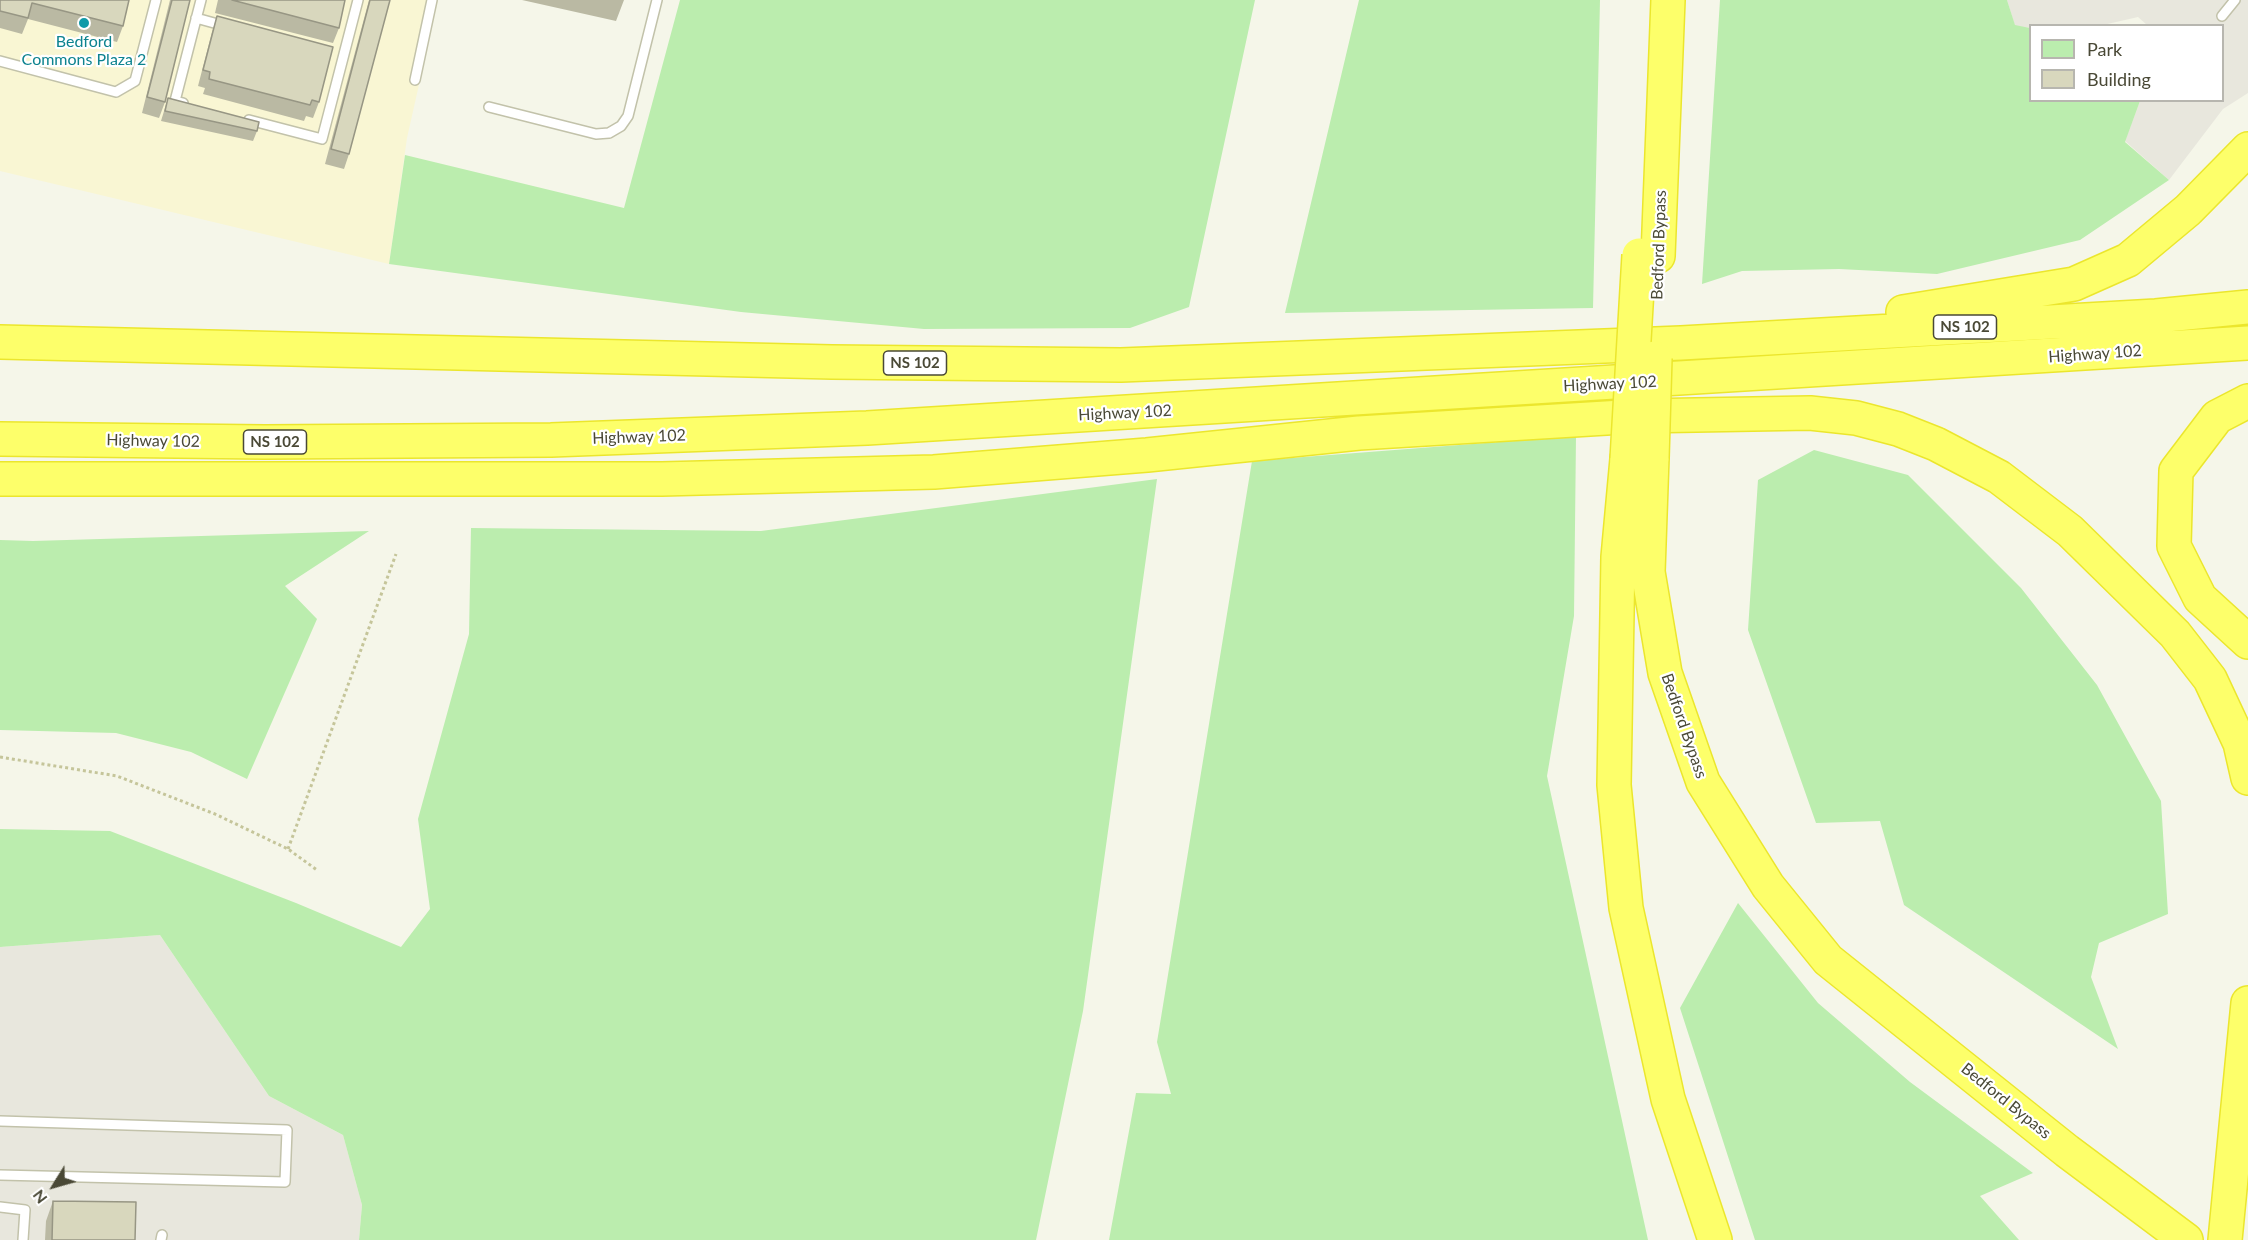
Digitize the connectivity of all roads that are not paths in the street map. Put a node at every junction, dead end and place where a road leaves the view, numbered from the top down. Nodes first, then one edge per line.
1 (156, 0) edge
2 (201, 0) edge
3 (358, 0) edge
4 (432, 0) edge
5 (657, 0) edge
6 (1648, 0) edge
7 (1668, 0) edge
8 (2235, 0) edge
9 (2222, 16) dead end
10 (196, 18) junction
11 (241, 30) edge
12 (332, 53) edge
13 (344, 56) junction
14 (0, 61) edge
15 (415, 80) dead end
16 (197, 107) edge
17 (489, 107) dead end
18 (243, 119) edge
19 (2248, 149) edge
20 (1648, 256) junction
21 (2248, 307) edge
22 (0, 330) edge
23 (0, 342) edge
24 (2248, 343) edge
25 (97, 344) junction
26 (1681, 344) junction
27 (1365, 398) junction
28 (2248, 401) edge
29 (0, 439) edge
30 (1640, 458) junction
31 (0, 478) edge
32 (503, 479) junction
33 (2248, 642) edge
34 (2248, 778) edge
35 (2248, 1003) edge
36 (1668, 1099) junction
37 (0, 1121) edge
38 (2248, 1165) edge
39 (0, 1175) edge
40 (0, 1207) edge
41 (2248, 1225) edge
42 (22, 1240) edge
43 (1705, 1240) edge
44 (1715, 1240) edge
45 (2186, 1240) edge
46 (2224, 1240) edge
47 (2236, 1240) edge
48 (2246, 1240) edge

1 - 14 lane
2 - 10 lane
3 - 13 lane
4 - 15 lane
5 - 17 lane
6 - 20 highway, Bedford Bypass
7 - 20 highway, Bedford Bypass
8 - 9 lane
10 - 11 lane
10 - 16 lane
12 - 13 lane
13 - 18 lane
19 - 26 highway
20 - 30 highway, Bedford Bypass, bridge
21 - 26 highway, Highway 102 / NS 102
22 - 25 highway
23 - 25 highway, Highway 102 / NS 102
24 - 27 highway, Highway 102 / NS 102
25 - 26 highway, Highway 102 / NS 102
27 - 29 highway, Highway 102 / NS 102
27 - 32 highway
28 - 33 highway
30 - 36 highway, Bedford Bypass
30 - 45 highway, Bedford Bypass
31 - 32 highway
32 - 34 highway
35 - 46 highway
36 - 43 highway
36 - 44 highway, Bedford Bypass
37 - 39 lane
38 - 47 highway
40 - 42 lane
41 - 48 highway

